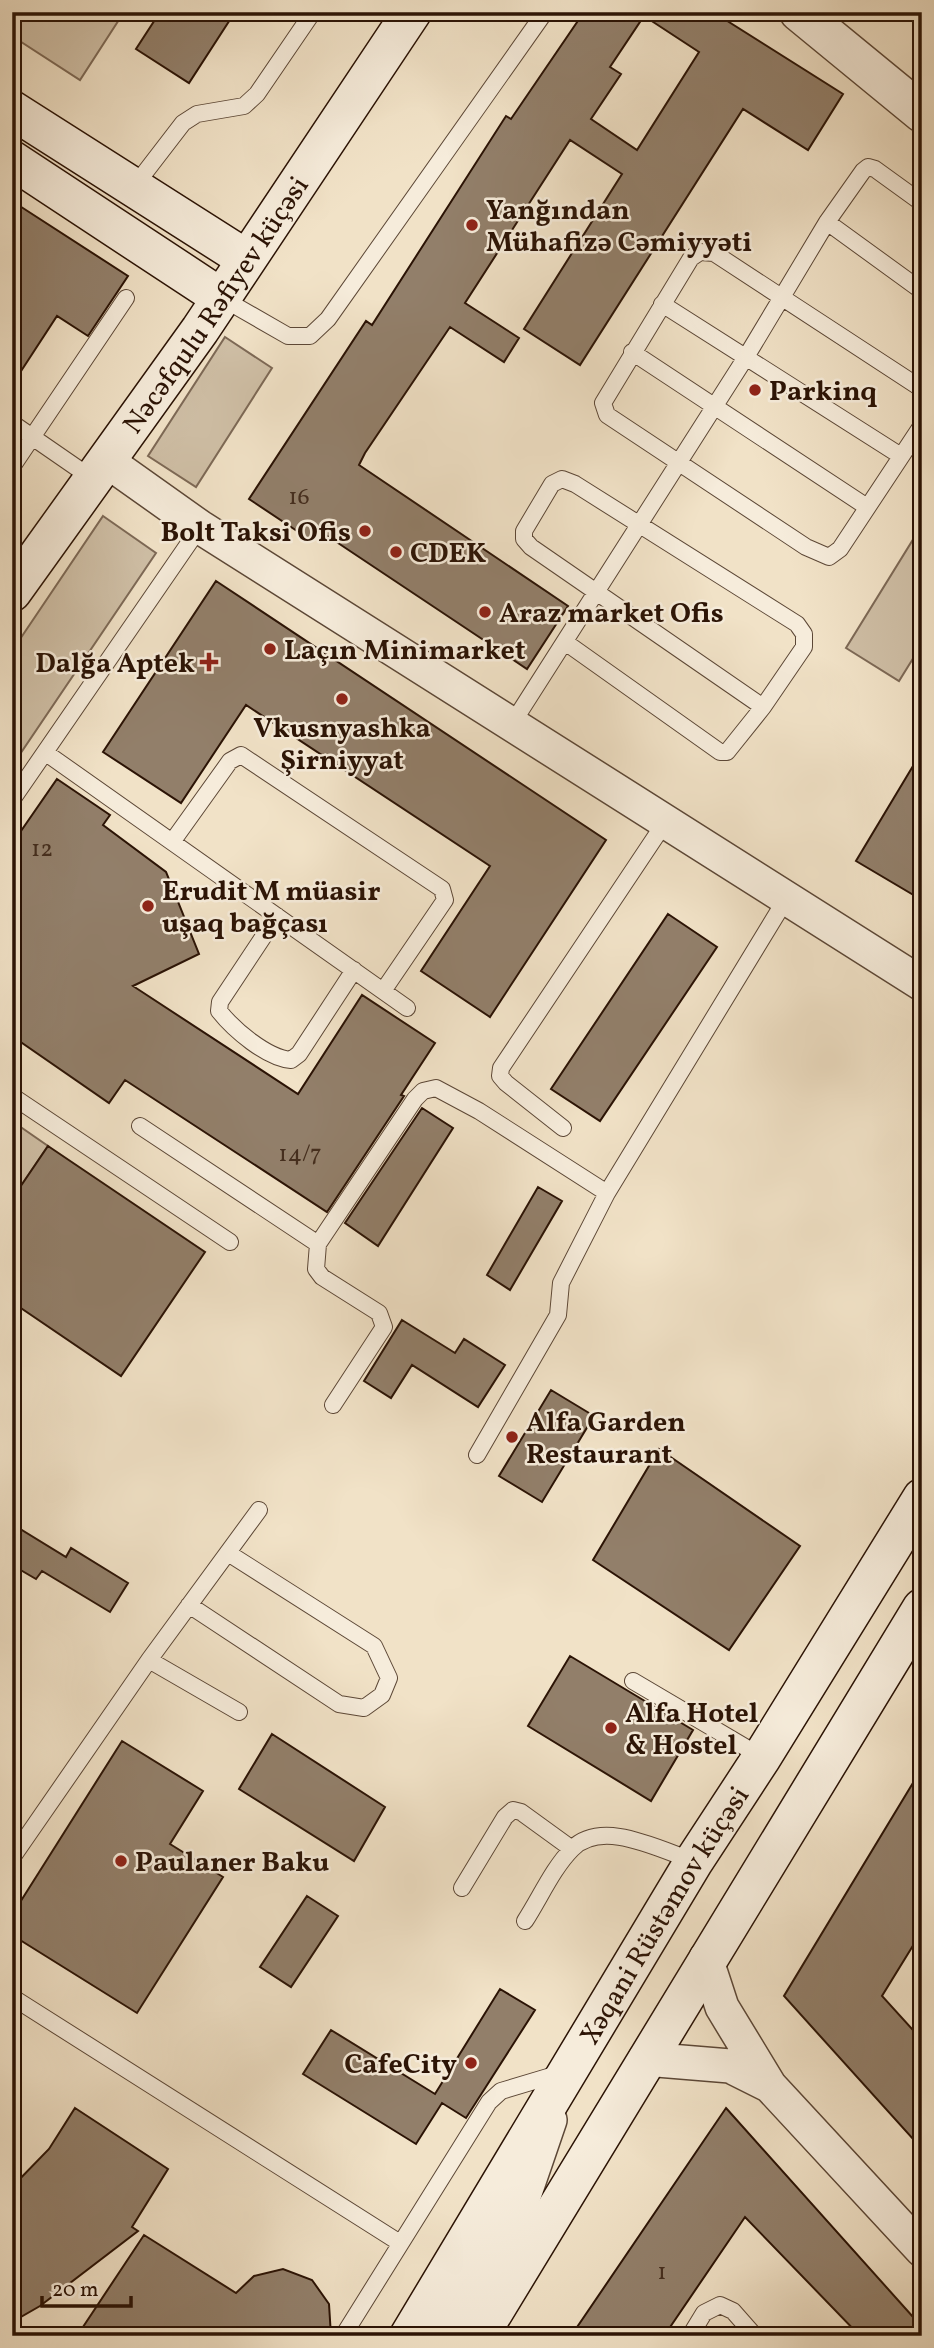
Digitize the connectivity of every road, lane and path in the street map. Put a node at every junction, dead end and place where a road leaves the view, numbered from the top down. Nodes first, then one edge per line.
1 (313, 12) edge
2 (412, 12) edge
3 (544, 12) edge
4 (810, 16) edge
5 (12, 110) edge
6 (922, 113) edge
7 (12, 160) edge
8 (133, 188) junction
9 (922, 202) edge
10 (827, 222) junction
11 (246, 259) junction
12 (922, 290) edge
13 (782, 295) junction
14 (126, 298) dead end
15 (220, 298) junction
16 (662, 304) junction
17 (632, 352) junction
18 (746, 357) junction
19 (922, 389) edge
20 (714, 407) junction
21 (12, 423) edge
22 (922, 425) edge
23 (32, 437) junction
24 (901, 456) junction
25 (678, 464) junction
26 (12, 467) edge
27 (100, 470) junction
28 (867, 507) junction
29 (639, 526) junction
30 (200, 527) junction
31 (598, 590) junction
32 (12, 592) edge
33 (565, 642) junction
34 (763, 707) junction
35 (512, 724) junction
36 (46, 753) junction
37 (12, 800) edge
38 (664, 824) junction
39 (172, 842) junction
40 (786, 899) junction
41 (277, 916) junction
42 (354, 970) junction
43 (922, 984) edge
44 (383, 991) junction
45 (407, 1008) dead end
46 (12, 1096) edge
47 (140, 1126) dead end
48 (563, 1128) dead end
49 (607, 1194) junction
50 (230, 1242) dead end
51 (318, 1244) junction
52 (333, 1405) dead end
53 (477, 1455) dead end
54 (922, 1498) edge
55 (259, 1510) dead end
56 (228, 1553) junction
57 (189, 1605) junction
58 (918, 1623) edge
59 (149, 1660) junction
60 (633, 1681) dead end
61 (239, 1712) dead end
62 (762, 1757) junction
63 (572, 1849) junction
64 (12, 1858) edge
65 (694, 1861) junction
66 (462, 1888) dead end
67 (526, 1921) dead end
68 (706, 1958) junction
69 (12, 1997) edge
70 (645, 2059) junction
71 (567, 2072) junction
72 (770, 2085) junction
73 (400, 2243) junction
74 (922, 2250) edge
75 (343, 2336) edge
76 (409, 2336) edge
77 (441, 2336) edge
78 (479, 2336) edge
79 (690, 2336) edge
80 (755, 2336) edge

1 - 8 lane
2 - 11 main road, Nəcəfqulu Rəfiyev küçəsi
3 - 15 lane
4 - 6 main road
5 - 8 main road
7 - 15 main road
8 - 11 main road
9 - 10 lane
10 - 12 lane
10 - 13 lane
11 - 15 main road, Nəcəfqulu Rəfiyev küçəsi
13 - 16 lane
13 - 18 lane
13 - 19 lane
14 - 23 lane
15 - 27 main road, Nəcəfqulu Rəfiyev küçəsi
16 - 17 lane
16 - 18 lane
17 - 20 lane
17 - 25 lane
18 - 20 lane
18 - 24 lane
20 - 25 lane
20 - 28 lane
21 - 23 lane
22 - 24 lane
23 - 26 lane
23 - 27 lane
24 - 28 lane
25 - 28 lane
25 - 29 lane
27 - 30 street
27 - 32 main road, Nəcəfqulu Rəfiyev küçəsi
29 - 31 lane
29 - 31 lane
29 - 34 lane
30 - 35 street
30 - 36 lane
31 - 33 lane
31 - 34 lane
33 - 34 lane
33 - 35 lane
35 - 38 street
36 - 37 lane
36 - 39 lane
38 - 40 street
38 - 48 lane
39 - 41 lane
39 - 44 lane
40 - 43 street
40 - 49 lane
41 - 42 lane
41 - 42 lane
42 - 44 lane
44 - 45 lane
46 - 50 lane
47 - 51 lane
49 - 51 lane
49 - 53 lane
51 - 52 lane
54 - 62 main road, Xəqani Rüstəmov küçəsi
55 - 56 lane
56 - 57 lane
56 - 57 lane
57 - 59 lane
58 - 68 main road
59 - 61 lane
59 - 64 lane
60 - 62 lane
62 - 65 main road, Xəqani Rüstəmov küçəsi
63 - 65 lane
63 - 66 lane
63 - 67 lane
65 - 71 main road, Xəqani Rüstəmov küçəsi
68 - 70 main road
68 - 72 street
69 - 73 lane
70 - 72 street
70 - 78 main road
71 - 73 lane
71 - 76 main road, Xəqani Rüstəmov küçəsi
71 - 77 street
72 - 74 street
73 - 75 lane
79 - 80 lane

